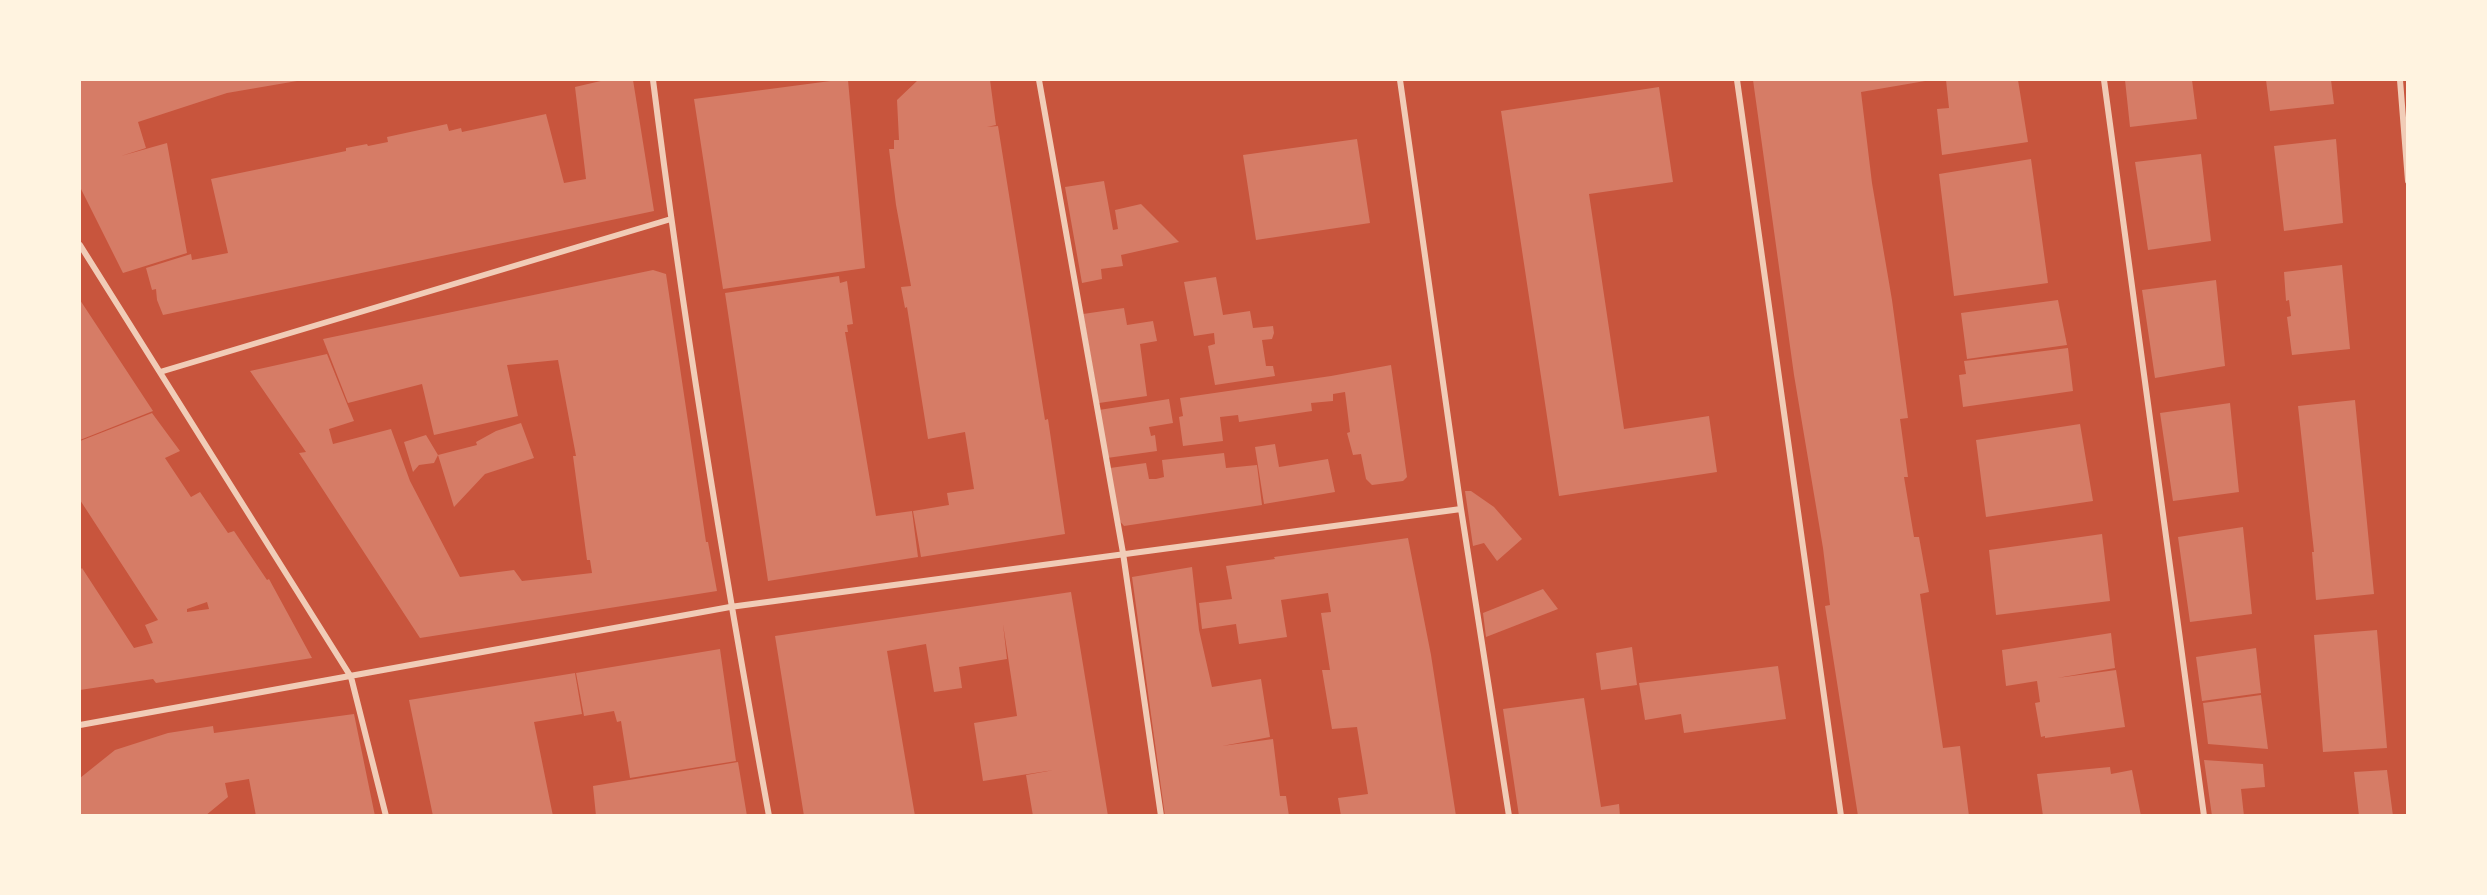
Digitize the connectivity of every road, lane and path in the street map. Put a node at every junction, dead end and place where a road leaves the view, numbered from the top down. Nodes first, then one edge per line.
1 (654, 80) edge
2 (1039, 80) edge
3 (1400, 80) edge
4 (1737, 80) edge
5 (2104, 80) edge
6 (2400, 80) edge
7 (2408, 181) edge
8 (671, 219) junction
9 (80, 245) edge
10 (160, 372) junction
11 (1461, 509) junction
12 (1123, 553) junction
13 (730, 607) junction
14 (351, 677) junction
15 (80, 725) edge
16 (386, 816) edge
17 (769, 816) edge
18 (1161, 816) edge
19 (1509, 816) edge
20 (1841, 816) edge
21 (2204, 816) edge

1 - 8 street
2 - 12 street
3 - 11 street
4 - 20 street
5 - 21 street
6 - 7 street
8 - 10 street
8 - 13 street
9 - 10 street
10 - 14 street
11 - 12 street
11 - 19 street
12 - 13 street
12 - 18 street
13 - 14 street
13 - 17 street
14 - 15 street
14 - 16 street

